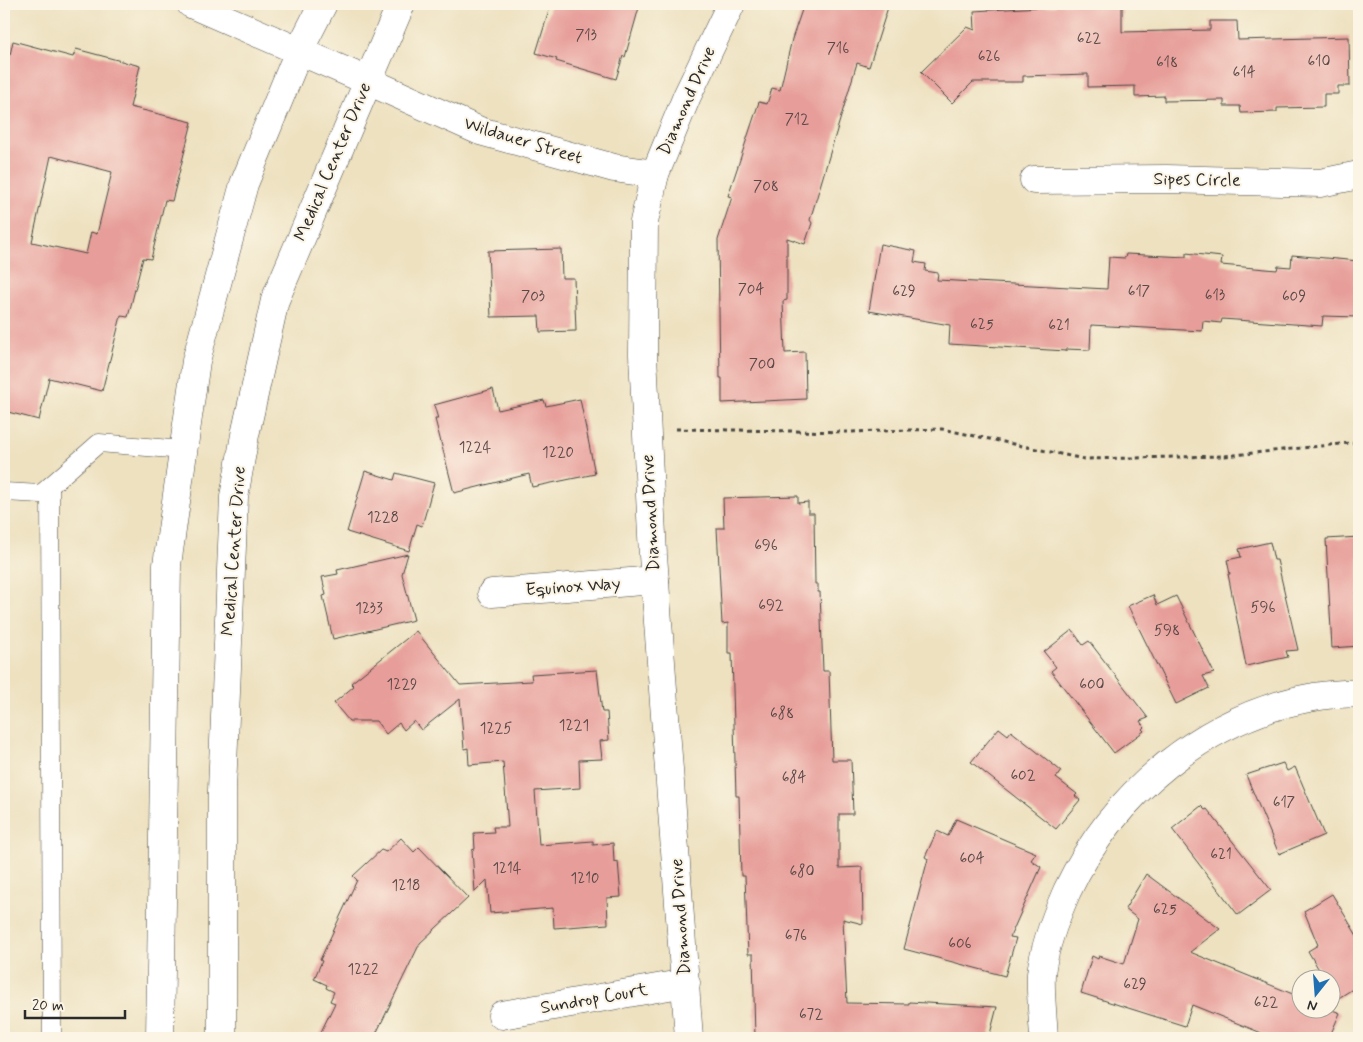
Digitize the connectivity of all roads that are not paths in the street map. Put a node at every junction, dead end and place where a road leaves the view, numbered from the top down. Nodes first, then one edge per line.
1 (191, 4) edge
2 (323, 4) edge
3 (400, 4) edge
4 (731, 4) edge
5 (299, 51) junction
6 (368, 81) junction
7 (655, 174) junction
8 (1359, 175) edge
9 (1034, 180) dead end
10 (183, 450) junction
11 (50, 486) junction
12 (4, 492) edge
13 (655, 580) junction
14 (492, 593) dead end
15 (1359, 693) edge
16 (686, 983) junction
17 (502, 1015) dead end
18 (52, 1038) edge
19 (160, 1038) edge
20 (222, 1038) edge
21 (689, 1038) edge
22 (1044, 1038) edge

1 - 5 street, Wildauer Street
2 - 5 street
3 - 6 street, Medical Center Drive
4 - 7 street, Diamond Drive
5 - 6 street, Wildauer Street
5 - 10 street
6 - 7 street, Wildauer Street
6 - 20 street, Medical Center Drive
7 - 13 street, Diamond Drive
8 - 9 street, Sipes Circle
10 - 11 lane
10 - 19 street
11 - 12 lane
11 - 18 lane
13 - 14 street, Equinox Way
13 - 16 street, Diamond Drive
15 - 22 street
16 - 17 street, Sundrop Court
16 - 21 street, Diamond Drive

